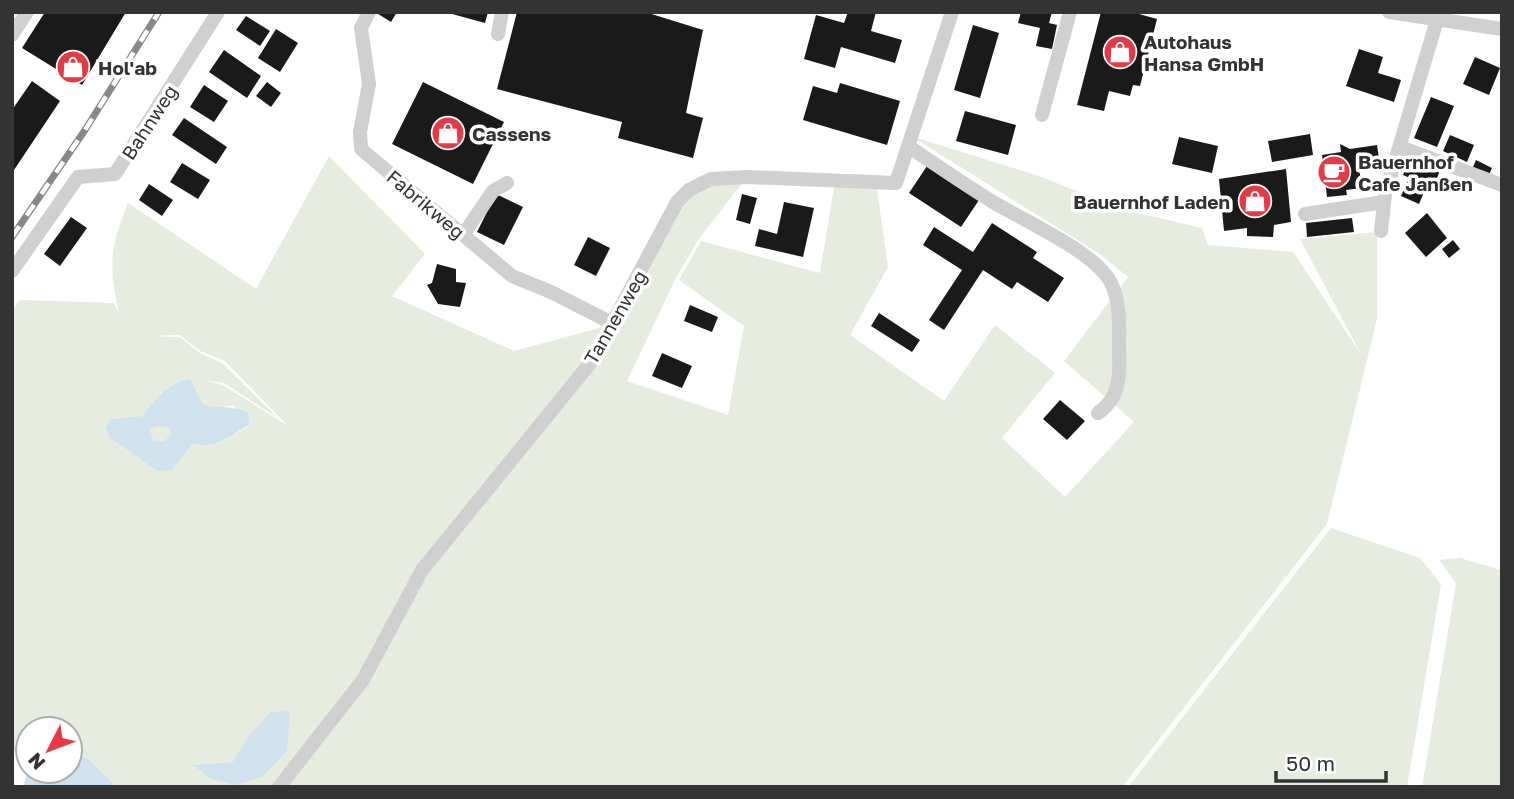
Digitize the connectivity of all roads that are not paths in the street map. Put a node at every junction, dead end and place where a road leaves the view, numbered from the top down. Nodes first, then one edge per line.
1 (27, 12) edge
2 (218, 12) edge
3 (369, 12) edge
4 (502, 12) edge
5 (953, 12) edge
6 (1070, 12) edge
7 (1389, 12) edge
8 (1437, 20) junction
9 (1502, 29) edge
10 (498, 34) dead end
11 (12, 35) edge
12 (1042, 115) dead end
13 (908, 146) junction
14 (1399, 147) junction
15 (507, 183) dead end
16 (1502, 185) edge
17 (1384, 202) junction
18 (1305, 214) dead end
19 (1381, 232) dead end
20 (463, 234) junction
21 (12, 271) edge
22 (614, 324) junction
23 (1098, 413) dead end
24 (279, 787) edge

1 - 11 street
2 - 21 street, Bahnweg
3 - 20 street, Fabrikweg
4 - 10 street
5 - 13 street, Tannenweg
6 - 12 street
7 - 8 street
8 - 9 street
8 - 14 street
13 - 22 street, Tannenweg
13 - 23 street
14 - 16 street
14 - 17 street
15 - 20 street
17 - 18 street
17 - 19 street
20 - 22 street, Fabrikweg
22 - 24 street, Tannenweg

